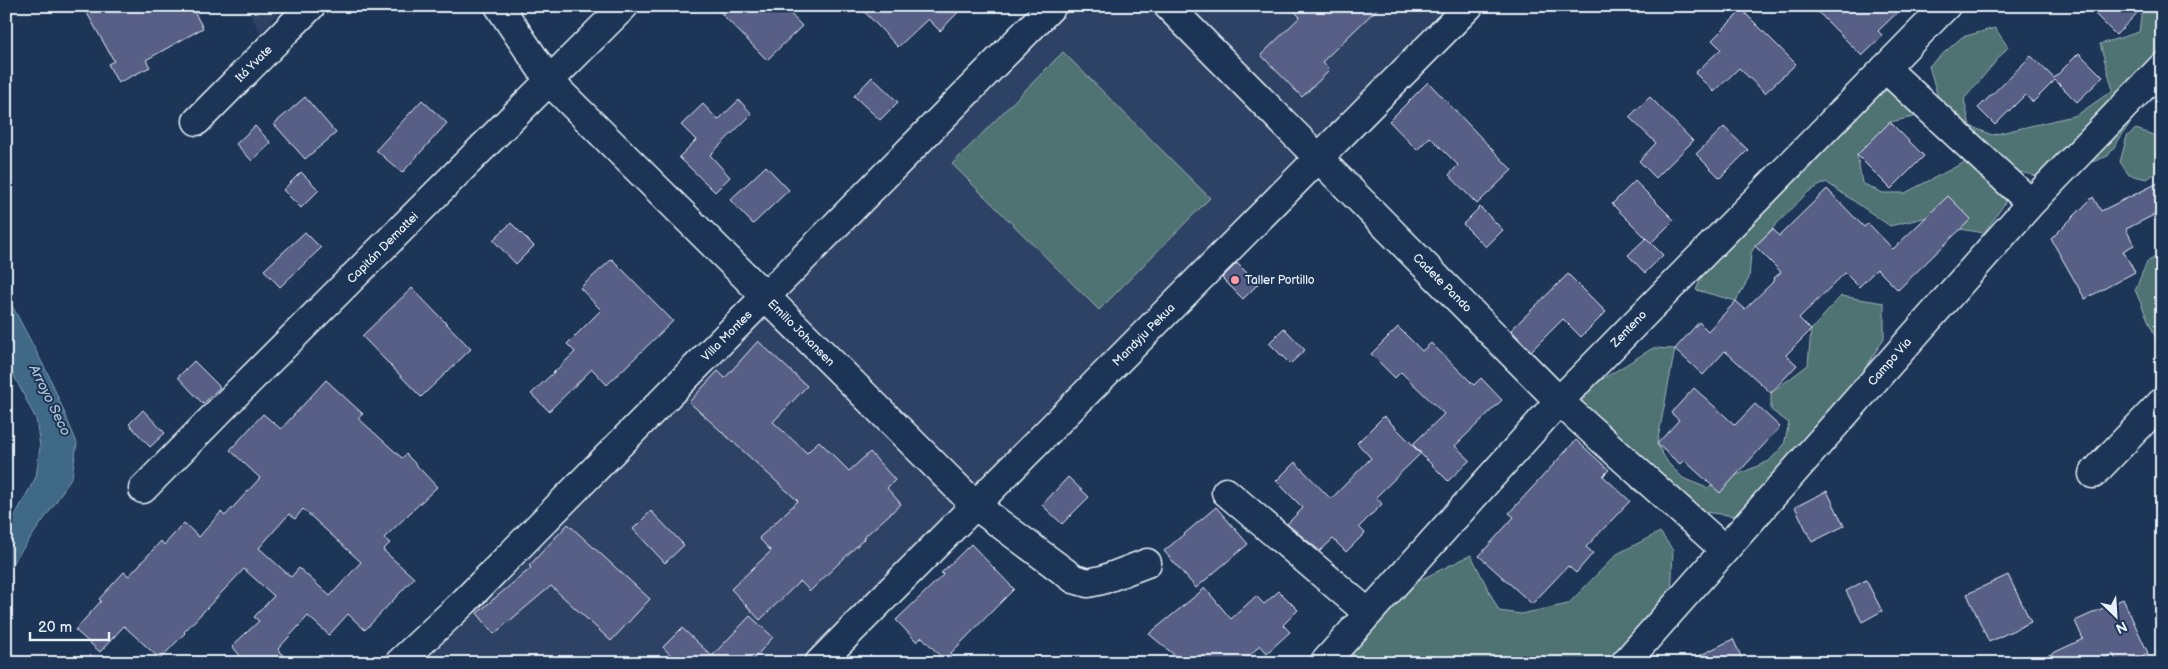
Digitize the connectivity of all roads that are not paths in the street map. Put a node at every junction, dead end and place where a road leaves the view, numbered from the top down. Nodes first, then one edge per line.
1 (311, 6) edge
2 (499, 6) edge
3 (624, 6) edge
4 (1052, 6) edge
5 (1168, 6) edge
6 (1469, 6) edge
7 (1946, 6) edge
8 (2162, 67) edge
9 (1885, 68) junction
10 (550, 82) junction
11 (197, 121) dead end
12 (1318, 158) junction
13 (2031, 203) junction
14 (765, 297) junction
15 (1560, 401) junction
16 (2162, 402) edge
17 (2093, 474) dead end
18 (143, 489) dead end
19 (1226, 492) dead end
20 (976, 506) junction
21 (1725, 550) junction
22 (1147, 563) dead end
23 (1368, 612) junction
24 (1325, 662) edge
25 (398, 663) edge
26 (819, 663) edge
27 (1625, 663) edge

1 - 11 street, Itá Yvate
2 - 10 street, Emilio Johansen
3 - 10 street, Capitán Demattei
4 - 14 street, Villa Montes
5 - 12 street, Cadete Pando
6 - 12 street, Mandyju Pekua
7 - 9 street, Zenteno
8 - 13 street, Campo Via
9 - 13 street
9 - 15 street, Zenteno
10 - 14 street, Emilio Johansen
10 - 18 street, Capitán Demattei
12 - 15 street, Cadete Pando
12 - 20 street, Mandyju Pekua
13 - 21 street, Campo Via
14 - 20 street, Emilio Johansen
14 - 25 street, Villa Montes
15 - 21 street, Cadete Pando
15 - 23 street, Zenteno
16 - 17 street
19 - 23 street
20 - 22 street, Emilio Johansen
20 - 26 street, Mandyju Pekua
21 - 27 street, Campo Via
23 - 24 street, Zenteno

